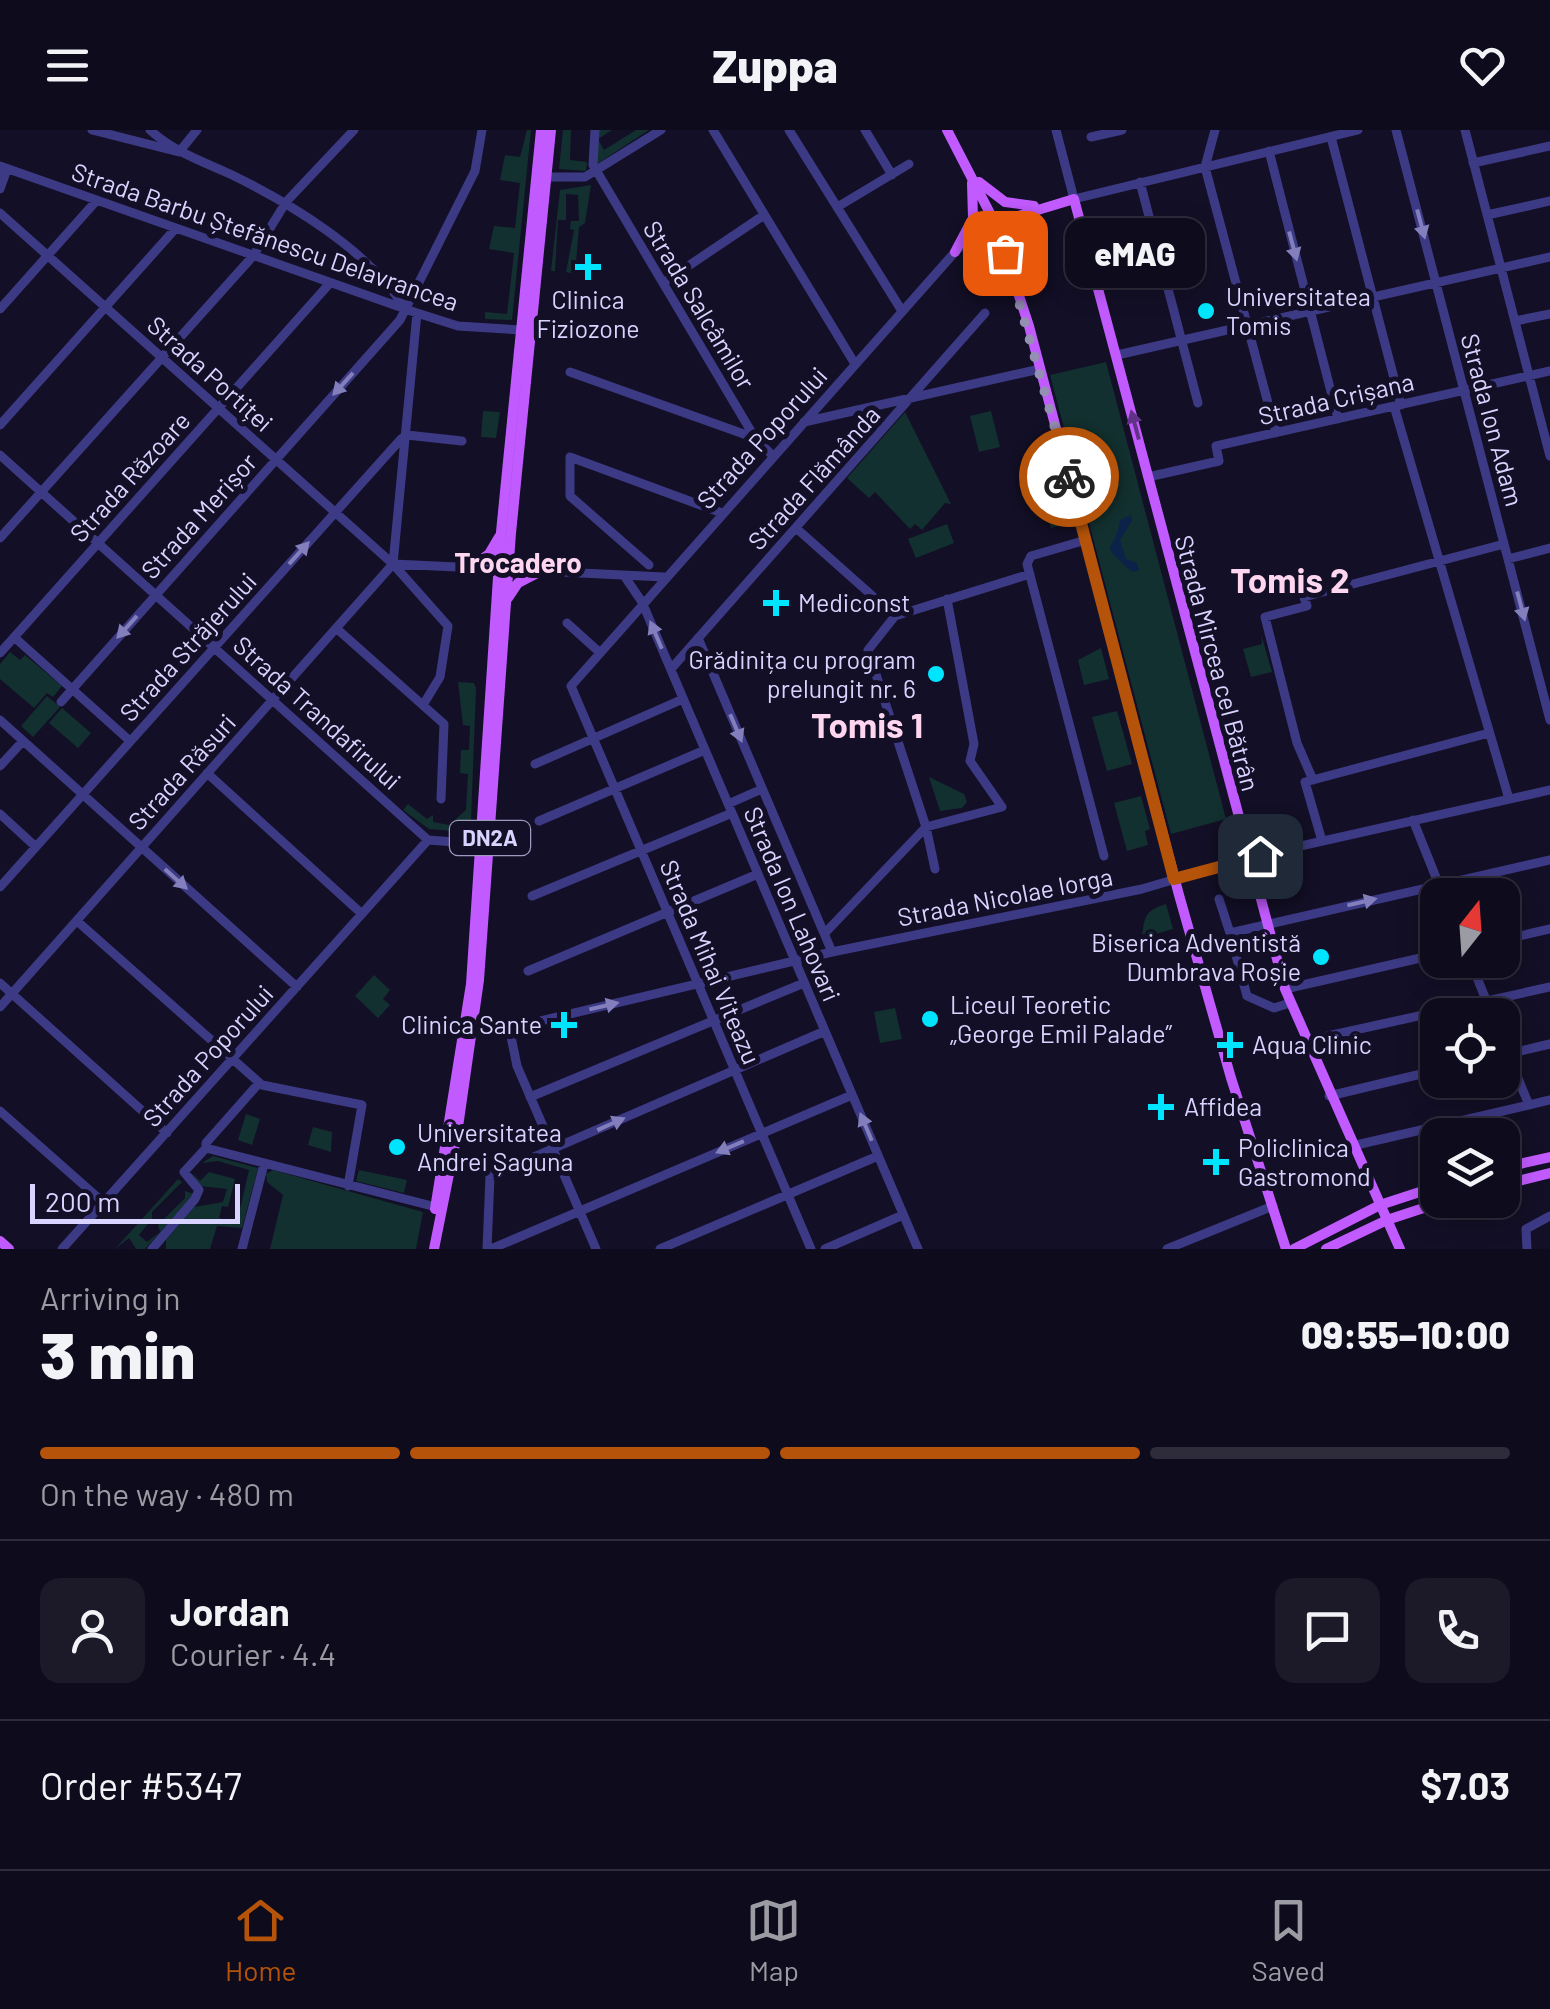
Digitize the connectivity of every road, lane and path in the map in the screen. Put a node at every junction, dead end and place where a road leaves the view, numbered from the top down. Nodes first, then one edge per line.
1 (92, 130) edge
2 (197, 130) edge
3 (354, 130) edge
4 (482, 130) edge
5 (540, 130) edge
6 (551, 130) edge
7 (594, 130) edge
8 (660, 130) edge
9 (713, 130) edge
10 (788, 130) edge
11 (865, 130) edge
12 (947, 130) edge
13 (1056, 130) edge
14 (1122, 130) edge
15 (1214, 130) edge
16 (1358, 130) edge
17 (1396, 130) edge
18 (1465, 130) edge
19 (152, 131) edge
20 (1331, 136) junction
21 (1091, 138) dead end
22 (1550, 146) edge
23 (179, 152) junction
24 (1269, 152) junction
25 (1473, 163) junction
26 (910, 164) dead end
27 (0, 166) edge
28 (1205, 167) junction
29 (597, 171) junction
30 (970, 172) junction
31 (892, 175) junction
32 (546, 176) junction
33 (1140, 182) junction
34 (0, 189) edge
35 (1074, 198) junction
36 (97, 200) junction
37 (1550, 201) edge
38 (286, 202) junction
39 (1050, 205) junction
40 (839, 206) junction
41 (0, 213) edge
42 (764, 215) junction
43 (1487, 216) junction
44 (995, 223) junction
45 (176, 228) junction
46 (955, 252) junction
47 (48, 256) junction
48 (253, 256) junction
49 (1550, 257) edge
50 (1501, 269) junction
51 (330, 283) junction
52 (663, 283) junction
53 (1436, 284) junction
54 (1373, 298) junction
55 (105, 307) junction
56 (0, 309) edge
57 (405, 310) junction
58 (902, 311) junction
59 (1310, 312) junction
60 (985, 313) dead end
61 (417, 314) junction
62 (1550, 314) edge
63 (1515, 322) junction
64 (1246, 326) junction
65 (520, 330) junction
66 (1182, 340) junction
67 (1117, 355) junction
68 (162, 358) junction
69 (855, 364) junction
70 (1040, 370) junction
71 (1550, 371) edge
72 (570, 372) dead end
73 (1529, 376) junction
74 (1464, 390) junction
75 (910, 400) junction
76 (1198, 403) dead end
77 (1398, 405) junction
78 (218, 408) junction
79 (1338, 419) junction
80 (803, 422) junction
81 (0, 425) edge
82 (1546, 427) edge
83 (1276, 433) junction
84 (406, 435) junction
85 (755, 438) junction
86 (462, 441) dead end
87 (0, 455) edge
88 (773, 456) junction
89 (1550, 456) edge
90 (276, 460) junction
91 (1148, 477) junction
92 (41, 492) junction
93 (335, 512) junction
94 (722, 513) junction
95 (796, 528) junction
96 (501, 532) junction
97 (0, 538) edge
98 (1086, 540) junction
99 (98, 543) junction
100 (1504, 544) junction
101 (1550, 548) edge
102 (1508, 559) junction
103 (1438, 562) junction
104 (393, 564) junction
105 (649, 565) dead end
106 (471, 568) junction
107 (503, 570) junction
108 (541, 571) junction
109 (1030, 574) junction
110 (612, 576) junction
111 (625, 577) junction
112 (664, 577) junction
113 (156, 595) junction
114 (947, 599) junction
115 (506, 604) junction
116 (639, 606) junction
117 (895, 616) junction
118 (568, 623) dead end
119 (336, 628) junction
120 (14, 637) junction
121 (698, 638) junction
122 (214, 647) junction
123 (598, 652) junction
124 (0, 653) edge
125 (671, 669) junction
126 (72, 689) junction
127 (572, 691) joint
128 (684, 699) junction
129 (273, 700) junction
130 (60, 702) dead end
131 (423, 706) junction
132 (0, 720) edge
133 (1550, 720) edge
134 (1489, 732) junction
135 (592, 739) junction
136 (23, 740) junction
137 (130, 741) junction
138 (705, 750) junction
139 (534, 764) dead end
140 (0, 766) edge
141 (208, 774) junction
142 (1309, 781) junction
143 (762, 789) junction
144 (614, 790) junction
145 (1550, 790) edge
146 (82, 794) junction
147 (1509, 799) junction
148 (441, 800) dead end
149 (730, 808) junction
150 (0, 814) edge
151 (1413, 820) junction
152 (539, 821) dead end
153 (926, 827) junction
154 (428, 840) junction
155 (1322, 841) junction
156 (481, 844) junction
157 (36, 846) junction
158 (141, 848) junction
159 (640, 851) junction
160 (1104, 856) dead end
161 (1248, 858) junction
162 (1550, 860) edge
163 (935, 869) dead end
164 (758, 874) junction
165 (1436, 878) edge
166 (1485, 878) edge
167 (1174, 879) junction
168 (0, 887) edge
169 (1420, 894) edge
170 (532, 896) dead end
171 (1219, 898) dead end
172 (667, 913) junction
173 (362, 914) junction
174 (77, 920) junction
175 (1267, 923) junction
176 (1550, 929) edge
177 (825, 933) junction
178 (1230, 933) junction
179 (1520, 936) edge
180 (832, 952) junction
181 (1420, 958) edge
182 (795, 961) junction
183 (528, 971) dead end
184 (804, 983) junction
185 (0, 984) edge
186 (697, 984) junction
187 (297, 987) junction
188 (1550, 987) edge
189 (1285, 989) junction
190 (12, 994) junction
191 (1500, 998) edge
192 (1290, 1003) junction
193 (0, 1007) edge
194 (1420, 1016) edge
195 (713, 1021) junction
196 (470, 1023) junction
197 (509, 1027) junction
198 (824, 1030) junction
199 (1305, 1041) junction
200 (1550, 1044) edge
201 (1520, 1051) edge
202 (232, 1060) junction
203 (734, 1070) junction
204 (1420, 1074) edge
205 (259, 1083) junction
206 (1520, 1086) edge
207 (852, 1095) junction
208 (1329, 1096) junction
209 (530, 1097) junction
210 (1550, 1100) edge
211 (1529, 1105) junction
212 (0, 1111) edge
213 (166, 1133) junction
214 (762, 1134) junction
215 (1352, 1146) junction
216 (206, 1148) junction
217 (552, 1149) junction
218 (878, 1156) junction
219 (1550, 1157) edge
220 (264, 1164) junction
221 (1520, 1164) edge
222 (1550, 1173) edge
223 (1520, 1180) edge
224 (348, 1186) junction
225 (1420, 1192) edge
226 (788, 1194) junction
227 (104, 1203) junction
228 (1380, 1204) junction
229 (1272, 1206) junction
230 (436, 1207) junction
231 (1420, 1209) edge
232 (579, 1211) junction
233 (903, 1215) junction
234 (1550, 1216) edge
235 (1387, 1220) junction
236 (0, 1241) edge
237 (676, 1246) edge
238 (9, 1249) edge
239 (62, 1249) edge
240 (152, 1249) edge
241 (242, 1249) edge
242 (430, 1249) edge
243 (489, 1249) edge
244 (596, 1249) edge
245 (660, 1249) edge
246 (811, 1249) edge
247 (825, 1249) edge
248 (918, 1249) edge
249 (1168, 1249) edge
250 (1290, 1249) edge
251 (1326, 1249) edge
252 (1400, 1249) edge
253 (1528, 1249) edge

1 - 23 street
2 - 23 street
3 - 38 street
4 - 57 street, Strada Merișor
5 - 65 main road
6 - 32 main road, DN2A
7 - 29 street
8 - 29 street
9 - 42 street
10 - 40 street
11 - 31 street
12 - 30 main road
13 - 35 street, Strada Mircea cel Bătrân
14 - 21 street
15 - 28 street
16 - 20 street
17 -> 53 street, Strada Ion Adam
18 - 25 street
19 - 23 street
20 - 24 street
20 - 54 street
22 - 25 street
23 - 38 street
24 - 28 street
24 -> 59 street
25 - 43 street
26 - 31 street
27 - 34 street
27 - 36 street, Strada Barbu Ștefănescu Delavrancea
28 - 33 street
28 - 64 street
29 - 32 street
29 - 52 street, Strada Salcâmilor
30 - 39 main road
30 - 44 main road
30 - 46 main road
31 - 40 street
32 - 107 main road, DN2A
33 - 35 street
33 - 66 street
35 - 39 main road
35 - 67 main road, Strada Mircea cel Bătrân
36 - 45 street, Strada Barbu Ștefănescu Delavrancea
36 - 47 street
37 - 43 street
38 - 48 street
38 - 57 street
39 - 44 main road
40 - 58 street
41 - 47 street, Strada Portiței
42 - 52 street
42 - 69 street
43 - 50 street
44 - 46 street, Strada Poporului
44 - 70 main road
45 - 48 street, Strada Barbu Ștefănescu Delavrancea
45 - 55 street
46 - 58 street, Strada Poporului
47 - 55 street, Strada Portiței
47 - 56 street
48 - 51 street, Strada Barbu Ștefănescu Delavrancea
48 - 68 street
49 - 50 street
50 - 53 street
50 - 63 street
51 - 57 street, Strada Barbu Ștefănescu Delavrancea
51 - 78 street, Strada Răzoare
52 - 85 street, Strada Salcâmilor
53 - 54 street
53 - 74 street, Strada Ion Adam
54 - 59 street
54 - 77 street
55 - 68 street, Strada Portiței
55 - 81 street
57 - 61 street, Strada Barbu Ștefănescu Delavrancea
57 -> 90 street, Strada Merișor
58 - 69 street, Strada Poporului
59 - 64 street
59 - 79 street
60 - 75 street, Strada Flămânda
61 - 65 street, Strada Barbu Ștefănescu Delavrancea
61 - 84 street
62 - 63 street
63 - 73 street
64 - 66 street
64 - 83 street
65 - 96 main road
66 - 67 street
66 - 76 street
91 -> 67 main road, Strada Mircea cel Bătrân
68 - 78 street, Strada Portiței
68 - 92 street
69 - 80 street, Strada Poporului
70 - 75 street
70 - 98 main road
71 - 73 street, Strada Crișana
72 - 85 street
73 - 74 street, Strada Crișana
73 - 82 street
74 - 77 street, Strada Crișana
74 - 100 street, Strada Ion Adam
75 - 80 street
75 - 95 street, Strada Flămânda
77 - 79 street, Strada Crișana
77 - 103 street
78 - 90 street, Strada Portiței
78 - 99 street, Strada Răzoare
79 - 83 street, Strada Crișana
80 - 88 street, Strada Poporului
82 - 89 street
83 - 91 street, Strada Crișana
84 - 86 street
84 - 93 street, Strada Străjerului
84 - 104 street
85 - 88 street, Strada Salcâmilor
87 - 92 street, Strada Trandafirului
88 - 94 street, Strada Poporului
90 - 93 street, Strada Portiței
90 - 113 street, Strada Merișor
91 - 161 main road, Strada Mircea cel Bătrân
92 - 97 street
92 - 99 street, Strada Trandafirului
93 - 104 street, Strada Portiței
122 -> 93 street, Strada Străjerului
94 - 105 street
94 - 112 street, Strada Poporului
95 - 117 street
95 - 121 street, Strada Flămânda
96 - 106 main road
96 - 107 main road
98 - 109 street
98 - 167 main road
99 - 113 street, Strada Trandafirului
99 - 120 street, Strada Răzoare
100 - 102 street, Strada Ion Adam
100 - 103 street
101 - 102 street
102 -> 133 street, Strada Ion Adam
103 - 134 street
103 - 142 street
104 - 106 street
104 - 119 street, Strada Răsuri
104 - 131 street, Strada Portiței
106 - 107 street
107 - 108 street
107 - 115 main road, DN2A
107 - 156 main road, DN2A
108 - 110 street
108 - 115 main road
109 - 114 street
109 - 160 street
110 - 111 street
110 - 116 street
111 - 112 street
111 - 116 street, Strada Ion Lahovari
112 - 116 street, Strada Poporului
113 - 122 street, Strada Trandafirului
113 -> 126 street, Strada Merișor
114 - 117 street
114 - 153 street
115 - 196 main road, DN2A
116 - 123 street, Strada Poporului
125 -> 116 street, Strada Ion Lahovari
117 - 153 street
118 - 123 street
119 - 129 street, Strada Răsuri
119 - 131 street
120 - 124 street, Strada Răzoare
120 - 126 street
121 - 125 street, Strada Flămânda
121 -> 143 street
122 - 129 street, Strada Trandafirului
122 - 137 street, Strada Străjerului
123 - 127 street, Strada Poporului
125 - 128 street, Strada Ion Lahovari
126 - 130 street, Strada Merișor
126 - 137 street
127 - 135 street, Strada Mihai Viteazu
128 - 135 street
128 - 138 street, Strada Ion Lahovari
129 - 141 street, Strada Răsuri
129 - 154 street, Strada Trandafirului
131 - 148 street
132 - 136 street
134 - 142 street
134 - 147 street
135 - 139 street
135 - 144 street, Strada Mihai Viteazu
136 - 140 street
136 - 146 street
137 - 146 street, Strada Străjerului
138 - 144 street
138 - 149 street, Strada Ion Lahovari
141 - 158 street, Strada Răsuri
141 - 173 street
142 - 155 street
143 - 149 street
143 - 177 street
144 - 152 street
144 - 159 street, Strada Mihai Viteazu
145 - 147 street, Strada Nicolae Iorga
146 - 157 street, Strada Străjerului
146 - 158 street
147 - 151 street, Strada Nicolae Iorga
149 - 159 street
149 - 164 street, Strada Ion Lahovari
150 - 157 street
151 - 155 street, Strada Nicolae Iorga
151 - 165 street
153 - 163 street
153 - 177 street
154 - 156 street
154 - 173 street, Strada Poporului
155 - 161 street, Strada Nicolae Iorga
156 - 196 main road, DN2A
157 - 168 street, Strada Străjerului
158 - 174 street, Strada Răsuri
158 -> 187 street
159 - 170 street
159 - 172 street, Strada Mihai Viteazu
161 - 167 street, Strada Nicolae Iorga
161 - 175 main road, Strada Mircea cel Bătrân
162 - 166 street
164 - 172 street
164 - 182 street, Strada Ion Lahovari
167 - 180 street, Strada Nicolae Iorga
167 - 229 main road
175 -> 169 street
171 - 178 street
172 - 183 street
172 - 186 street, Strada Mihai Viteazu
173 - 187 street, Strada Poporului
174 - 190 street, Strada Răsuri
174 - 202 street
175 - 178 street
175 - 189 main road, Strada Mircea cel Bătrân
176 - 179 street
177 - 180 street
178 - 192 street
180 - 182 street, Strada Nicolae Iorga
181 - 189 street
182 - 184 street, Strada Ion Lahovari
182 - 186 street, Strada Nicolae Iorga
184 - 195 street
184 - 198 street, Strada Ion Lahovari
185 - 190 street
186 - 195 street, Strada Mihai Viteazu
197 -> 186 street, Strada Nicolae Iorga
187 - 202 street, Strada Poporului
188 - 191 street
189 - 192 main road, Strada Mircea cel Bătrân
190 - 193 street, Strada Răsuri
190 - 213 street
192 - 199 main road, Strada Mircea cel Bătrân
194 - 199 street
195 - 203 street, Strada Mihai Viteazu
195 - 209 street
196 - 197 street, Strada Nicolae Iorga
196 - 230 main road, DN2A
196 - 242 main road, DN2A
197 - 209 street
198 - 203 street
198 - 207 street, Strada Ion Lahovari
199 - 208 main road, Strada Mircea cel Bătrân
200 - 201 street
202 - 205 street
202 - 213 street, Strada Poporului
203 - 214 street, Strada Mihai Viteazu
217 -> 203 street
204 - 208 street
205 - 216 street
205 - 224 street
206 - 211 street
207 - 214 street
218 -> 207 street, Strada Ion Lahovari
208 - 215 main road, Strada Mircea cel Bătrân
209 - 217 street
210 - 211 street
211 - 215 street
212 - 227 street
213 - 227 street, Strada Poporului
214 - 226 street, Strada Mihai Viteazu
214 -> 232 street
215 - 228 main road, Strada Mircea cel Bătrân
216 - 220 street
216 - 240 street
217 - 232 street
217 - 243 street
218 - 226 street
218 - 233 street, Strada Ion Lahovari
219 - 221 main road
220 - 224 street
220 - 241 street
222 - 223 main road
224 - 230 street
225 - 228 main road
226 - 237 street
226 - 246 street, Strada Mihai Viteazu
227 - 239 street, Strada Poporului
228 - 235 main road, Strada Mircea cel Bătrân
228 - 250 main road
229 - 249 street
229 - 250 main road
230 - 242 main road, DN2A
231 - 235 main road
232 - 243 street
232 - 244 street
233 - 247 street
233 - 248 street, Strada Ion Lahovari
234 - 253 street
235 - 251 main road
235 - 252 main road, Strada Mircea cel Bătrân
236 - 238 main road
237 - 245 street

